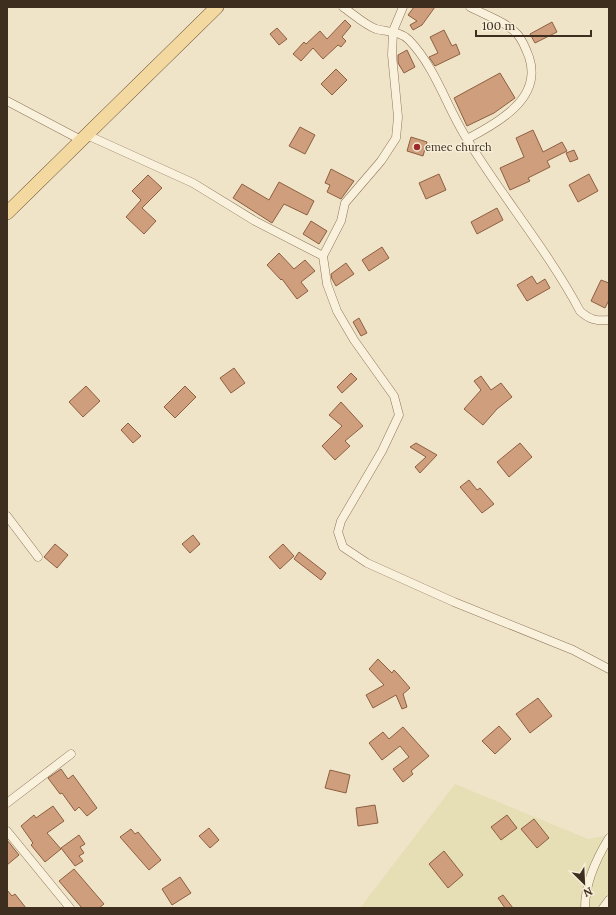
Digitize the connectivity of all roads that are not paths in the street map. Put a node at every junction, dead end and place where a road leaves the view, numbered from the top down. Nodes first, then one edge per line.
1 (217, 7) edge
2 (343, 7) edge
3 (403, 7) edge
4 (470, 7) edge
5 (393, 31) junction
6 (7, 101) edge
7 (84, 137) junction
8 (467, 139) junction
9 (7, 213) edge
10 (323, 256) junction
11 (609, 320) edge
12 (7, 516) edge
13 (38, 557) dead end
14 (609, 669) edge
15 (71, 754) dead end
16 (7, 803) edge
17 (7, 831) edge
18 (609, 838) edge
19 (609, 900) edge
20 (70, 908) edge
21 (585, 908) edge
22 (603, 908) edge

1 - 7 main road
2 - 5 street
3 - 5 street
4 - 8 street
5 - 8 street
5 - 10 street
6 - 7 street
7 - 9 main road
7 - 10 street
8 - 11 street
10 - 14 street
12 - 13 street
15 - 16 street
17 - 20 street
18 - 21 street
19 - 22 street

